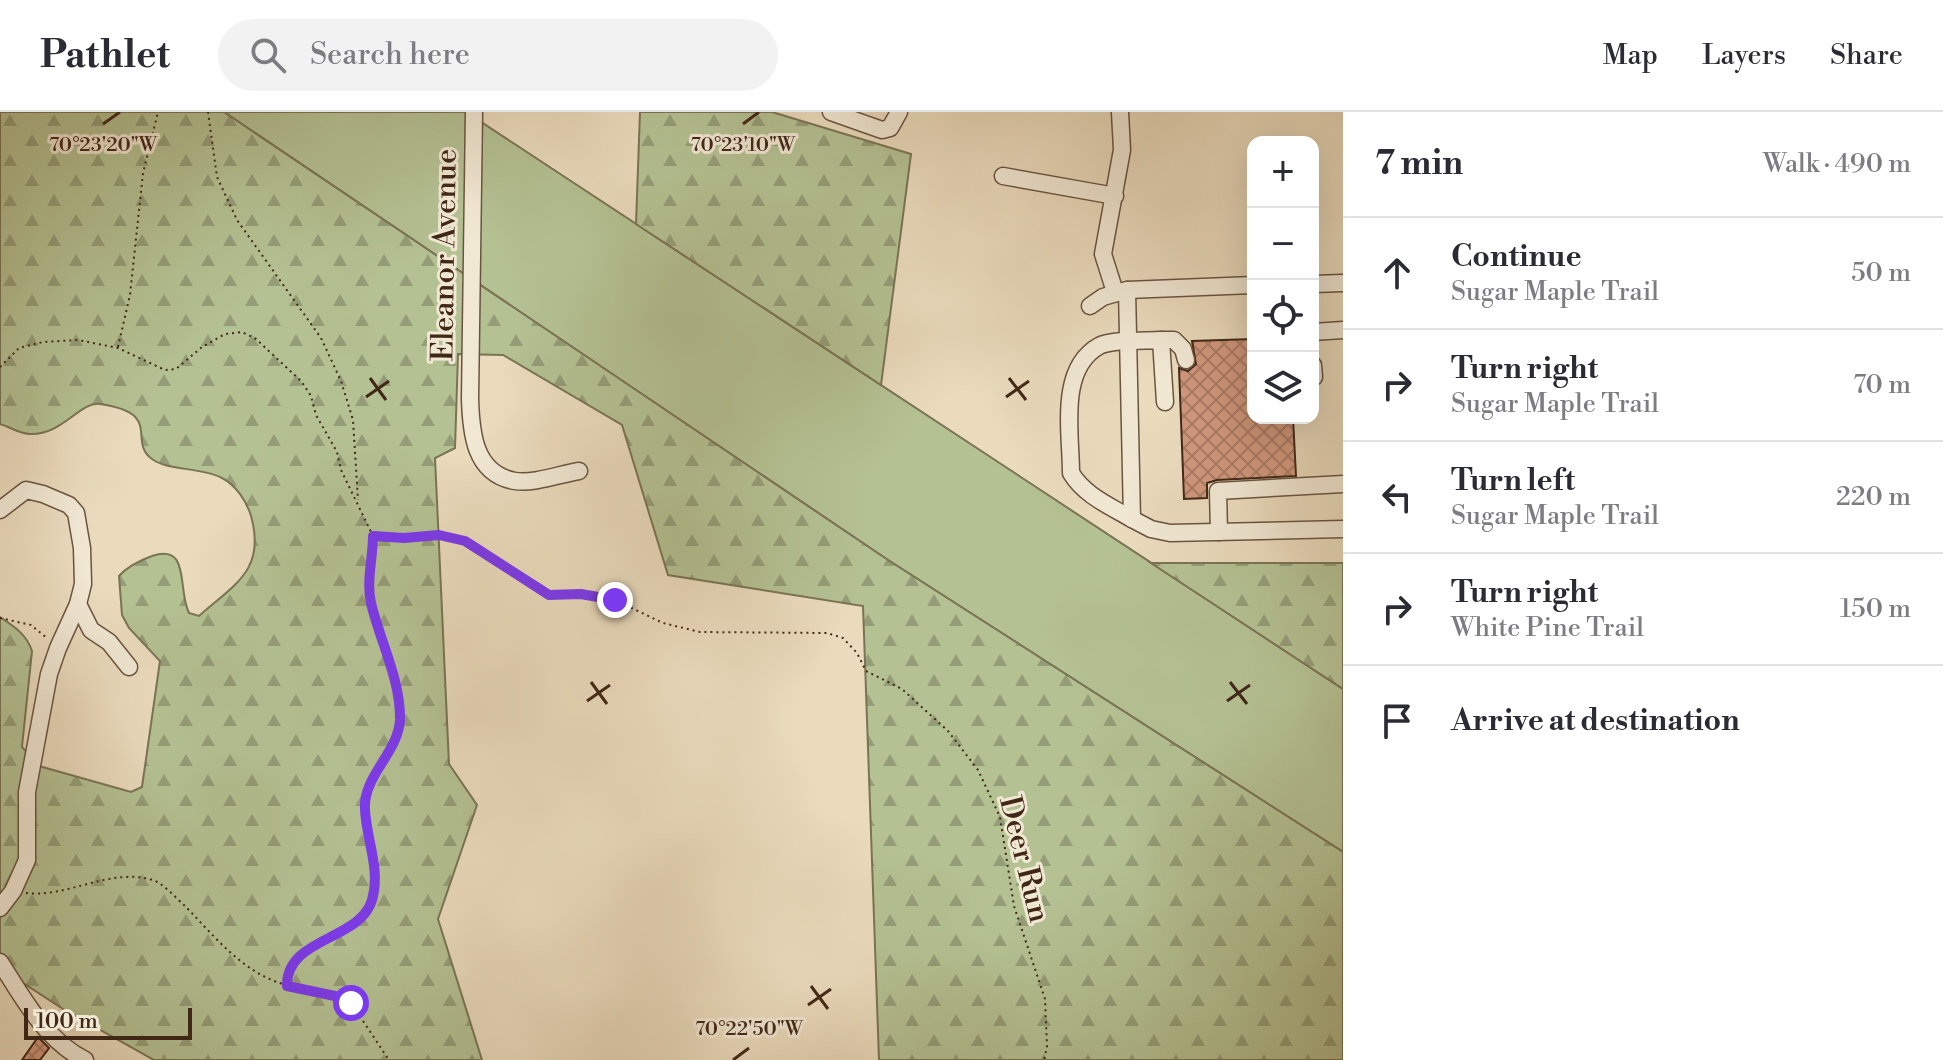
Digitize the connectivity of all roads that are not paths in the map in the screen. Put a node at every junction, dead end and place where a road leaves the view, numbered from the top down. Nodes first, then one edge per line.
1 (474, 112) edge
2 (831, 112) edge
3 (899, 112) edge
4 (1120, 112) edge
5 (1003, 176) dead end
6 (1115, 196) junction
7 (1343, 283) edge
8 (1319, 284) edge
9 (1247, 285) edge
10 (1121, 291) junction
11 (1090, 306) dead end
12 (1343, 330) edge
13 (1319, 332) edge
14 (1161, 340) junction
15 (1130, 342) junction
16 (1186, 360) dead end
17 (1165, 402) dead end
18 (579, 471) dead end
19 (1343, 484) edge
20 (0, 510) edge
21 (1132, 519) junction
22 (1343, 529) edge
23 (1219, 532) junction
24 (78, 604) junction
25 (91, 630) junction
26 (58, 648) junction
27 (129, 667) dead end
28 (0, 908) edge
29 (0, 962) edge
30 (85, 1060) edge

1 - 18 street, Eleanor Avenue
2 - 3 street
4 - 6 street
5 - 6 street
6 - 10 street
7 - 8 street
9 - 10 street
10 - 11 street
10 - 15 street
12 - 13 street
14 - 15 street
14 - 16 street
14 - 17 street
15 - 21 street
15 - 21 street
19 - 23 street
20 - 24 street
21 - 23 street
22 - 23 street
24 - 25 street
24 - 26 street
25 - 26 street
25 - 27 street
26 - 28 street
29 - 30 street

